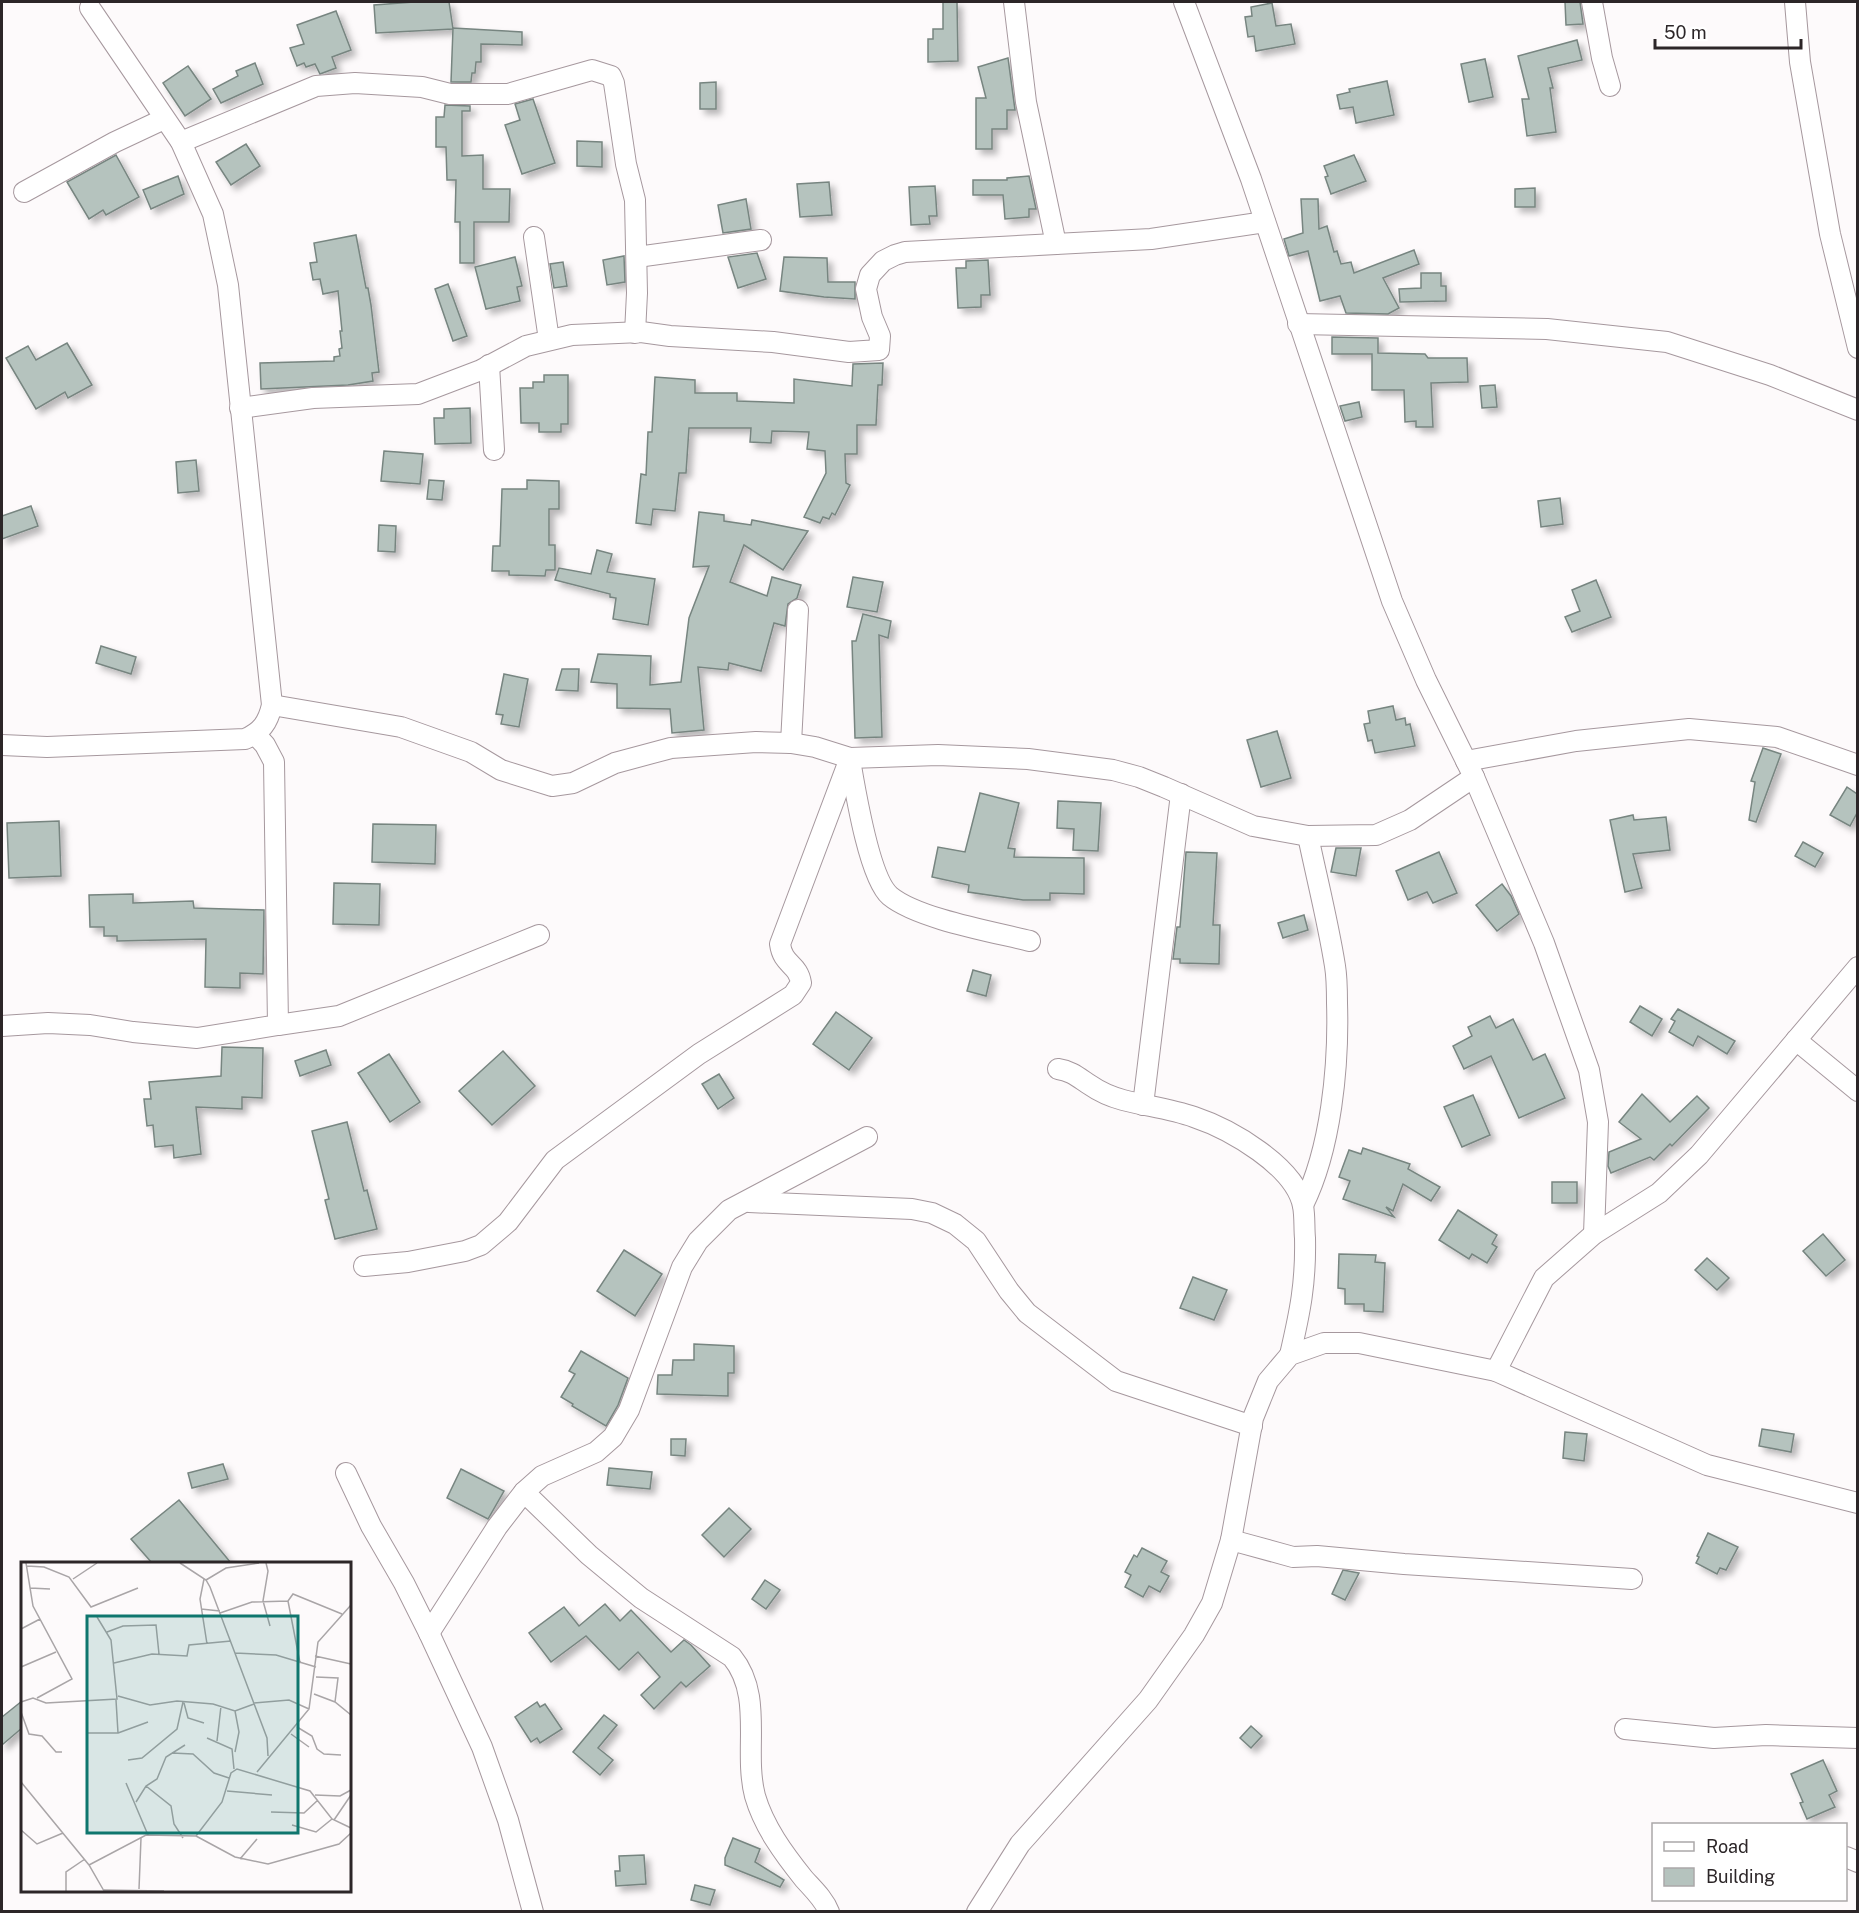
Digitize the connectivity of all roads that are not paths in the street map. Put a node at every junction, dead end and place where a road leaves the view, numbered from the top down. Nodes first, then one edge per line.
1 (1014, 2) edge
2 (1184, 2) edge
3 (1592, 2) edge
4 (1795, 2) edge
5 (90, 8) dead end
6 (1610, 86) dead end
7 (164, 119) junction
8 (181, 142) junction
9 (24, 192) dead end
10 (1265, 222) junction
11 (534, 237) dead end
12 (761, 240) dead end
13 (1056, 244) junction
14 (638, 257) junction
15 (1298, 324) junction
16 (635, 333) junction
17 (549, 340) junction
18 (1857, 348) edge
19 (489, 365) junction
20 (240, 408) junction
21 (1857, 410) edge
22 (494, 450) dead end
23 (798, 609) dead end
24 (272, 705) junction
25 (255, 734) junction
26 (792, 743) junction
27 (2, 745) edge
28 (850, 758) junction
29 (1857, 765) edge
30 (1470, 769) junction
31 (1181, 794) junction
32 (1308, 836) junction
33 (539, 935) dead end
34 (1030, 941) dead end
35 (1856, 973) edge
36 (278, 1025) junction
37 (2, 1026) edge
38 (1796, 1040) junction
39 (1058, 1069) dead end
40 (1857, 1092) edge
41 (1143, 1106) junction
42 (867, 1137) dead end
43 (746, 1202) junction
44 (1303, 1205) junction
45 (1594, 1234) junction
46 (364, 1266) dead end
47 (1290, 1355) junction
48 (1496, 1371) junction
49 (1252, 1426) junction
50 (346, 1473) dead end
51 (524, 1492) junction
52 (1857, 1503) edge
53 (1231, 1540) junction
54 (1632, 1579) dead end
55 (429, 1633) junction
56 (1625, 1729) dead end
57 (1857, 1738) edge
58 (533, 1911) edge
59 (829, 1911) edge
60 (977, 1911) edge

1 - 13 street
2 - 10 street
3 - 6 street
4 - 18 street
5 - 7 street
7 - 8 street
7 - 9 street
8 - 14 street
8 - 20 street
10 - 13 street
10 - 15 street
11 - 17 street
12 - 14 street
13 - 16 street
14 - 16 street
15 - 21 street
15 - 30 street
16 - 17 street
17 - 19 street
19 - 20 street
19 - 22 street
20 - 24 street
23 - 26 street
24 - 25 street
24 - 26 street
25 - 27 street
25 - 36 street
26 - 28 street
28 - 31 street
28 - 34 street
28 - 46 street
29 - 30 street
30 - 32 street
30 - 45 street
31 - 32 street
31 - 41 street
32 - 44 street
33 - 36 street
35 - 38 street
36 - 37 street
38 - 40 street
38 - 45 street
39 - 41 street
41 - 44 street
42 - 43 street
43 - 49 street
43 - 51 street
44 - 47 street
45 - 48 street
47 - 48 street
47 - 49 street
48 - 52 street
49 - 53 street
50 - 55 street
51 - 55 street
51 - 59 street
53 - 54 street
53 - 60 street
55 - 58 street
56 - 57 street

